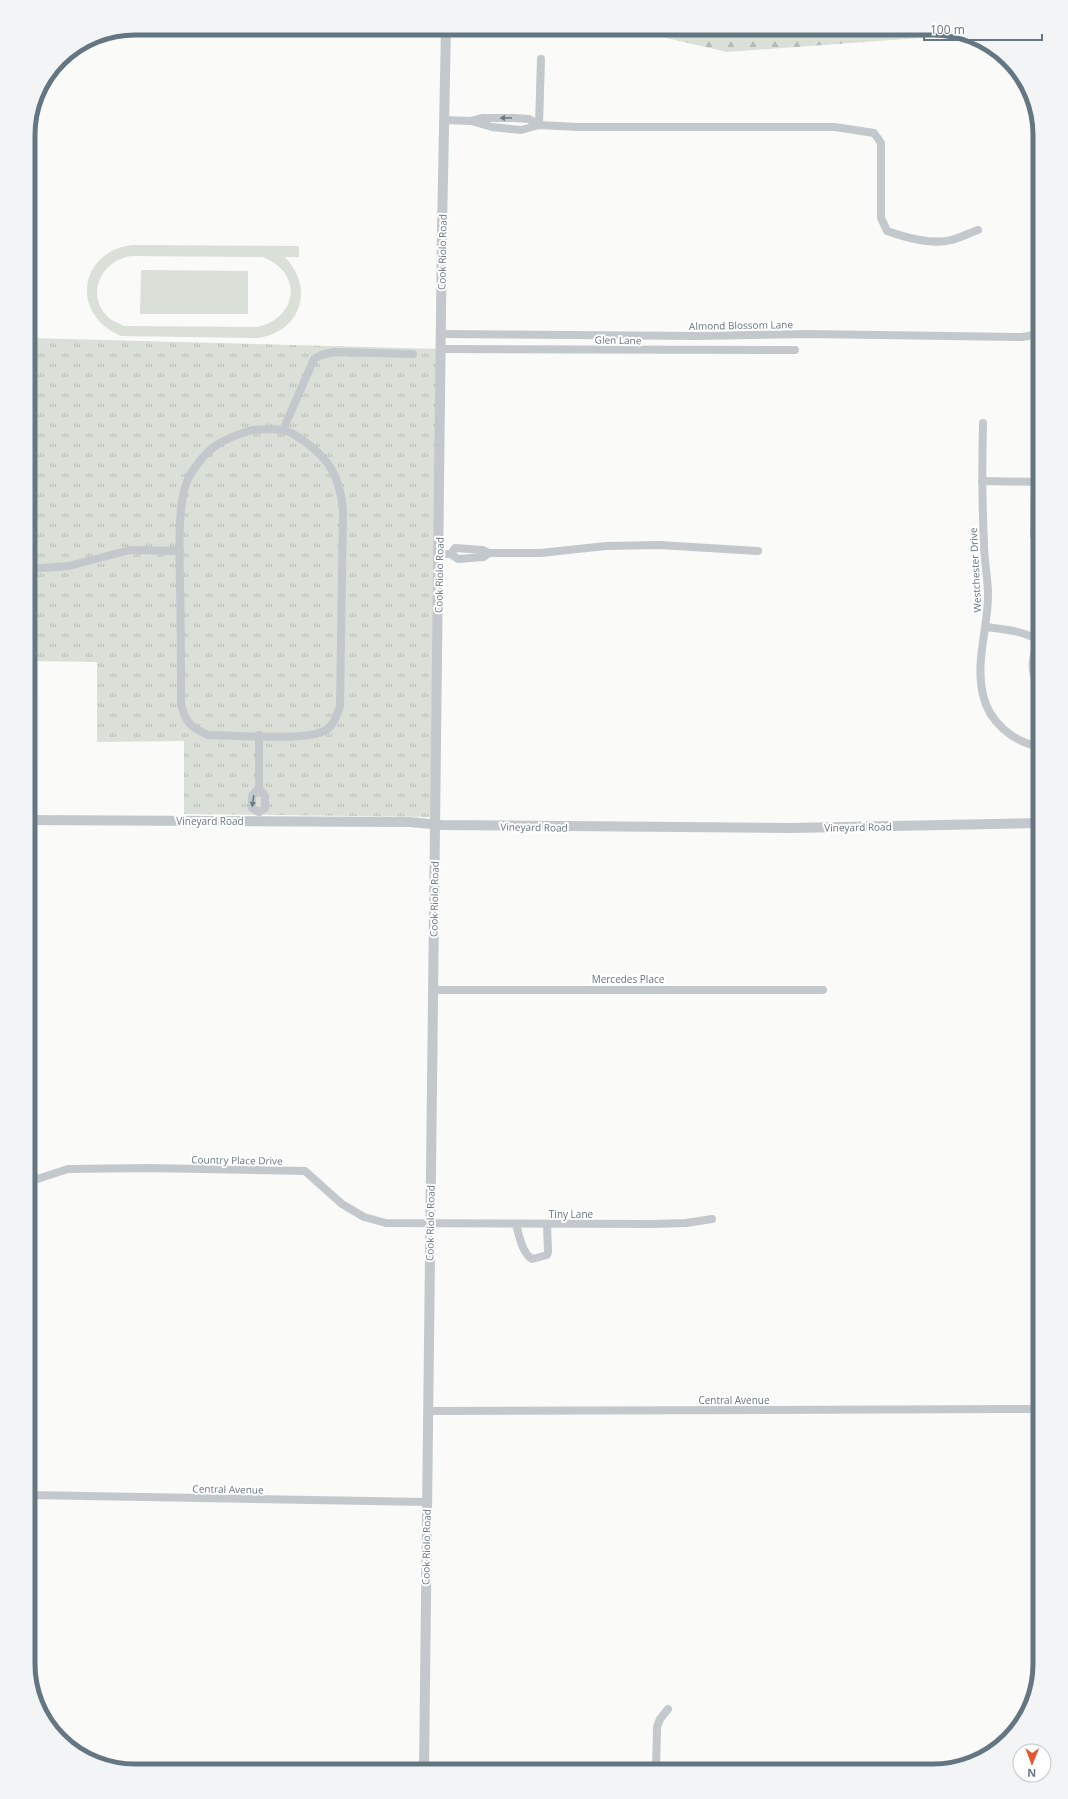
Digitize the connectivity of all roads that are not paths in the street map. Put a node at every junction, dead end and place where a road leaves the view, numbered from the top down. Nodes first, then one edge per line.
1 (446, 35) edge
2 (541, 59) dead end
3 (444, 120) junction
4 (539, 125) junction
5 (978, 230) dead end
6 (441, 334) junction
7 (1033, 335) edge
8 (441, 349) junction
9 (795, 350) dead end
10 (413, 354) dead end
11 (983, 423) dead end
12 (283, 430) junction
13 (982, 481) junction
14 (1033, 482) edge
15 (470, 549) junction
16 (758, 550) dead end
17 (180, 551) junction
18 (489, 553) junction
19 (439, 554) junction
20 (452, 554) junction
21 (470, 558) junction
22 (35, 568) edge
23 (986, 627) junction
24 (1033, 638) edge
25 (1033, 662) edge
26 (1033, 677) edge
27 (259, 735) junction
28 (1033, 746) edge
29 (259, 788) junction
30 (259, 816) junction
31 (35, 820) edge
32 (1033, 823) edge
33 (435, 824) junction
34 (433, 990) junction
35 (823, 990) dead end
36 (35, 1180) edge
37 (712, 1219) dead end
38 (430, 1223) junction
39 (516, 1224) junction
40 (546, 1224) junction
41 (1033, 1409) edge
42 (428, 1411) junction
43 (35, 1495) edge
44 (427, 1502) junction
45 (668, 1709) dead end
46 (424, 1764) edge
47 (656, 1764) edge

1 - 3 street, Cook Riolo Road
2 - 4 street
3 - 4 street
3 - 6 street, Cook Riolo Road
4 - 5 street
6 - 7 street, Almond Blossom Lane
6 - 8 street, Cook Riolo Road
8 - 9 street, Glen Lane
8 - 19 street, Cook Riolo Road
10 - 12 street
11 - 13 street, Westchester Drive
12 - 17 street
12 - 27 street
13 - 14 street
13 - 23 street, Westchester Drive
15 - 18 street
15 - 20 street
15 - 21 street
16 - 18 street
17 - 22 street
17 - 27 street
18 - 21 street
19 - 20 street
19 - 33 street, Cook Riolo Road
20 - 21 street
23 - 24 street
23 - 28 street, Westchester Drive
25 - 26 street
27 - 29 street
29 - 30 street
29 -> 30 street
30 - 31 street, Vineyard Road
30 - 33 street, Vineyard Road
32 - 33 street, Vineyard Road
33 - 34 street, Cook Riolo Road
34 - 35 street, Mercedes Place
34 - 38 street, Cook Riolo Road
36 - 38 street, Country Place Drive
37 - 40 street, Tiny Lane
38 - 39 street, Tiny Lane
38 - 42 street, Cook Riolo Road
39 - 40 street, Tiny Lane
39 - 40 street
41 - 42 street, Central Avenue
42 - 44 street, Cook Riolo Road
43 - 44 street, Central Avenue
44 - 46 street, Cook Riolo Road
45 - 47 street

